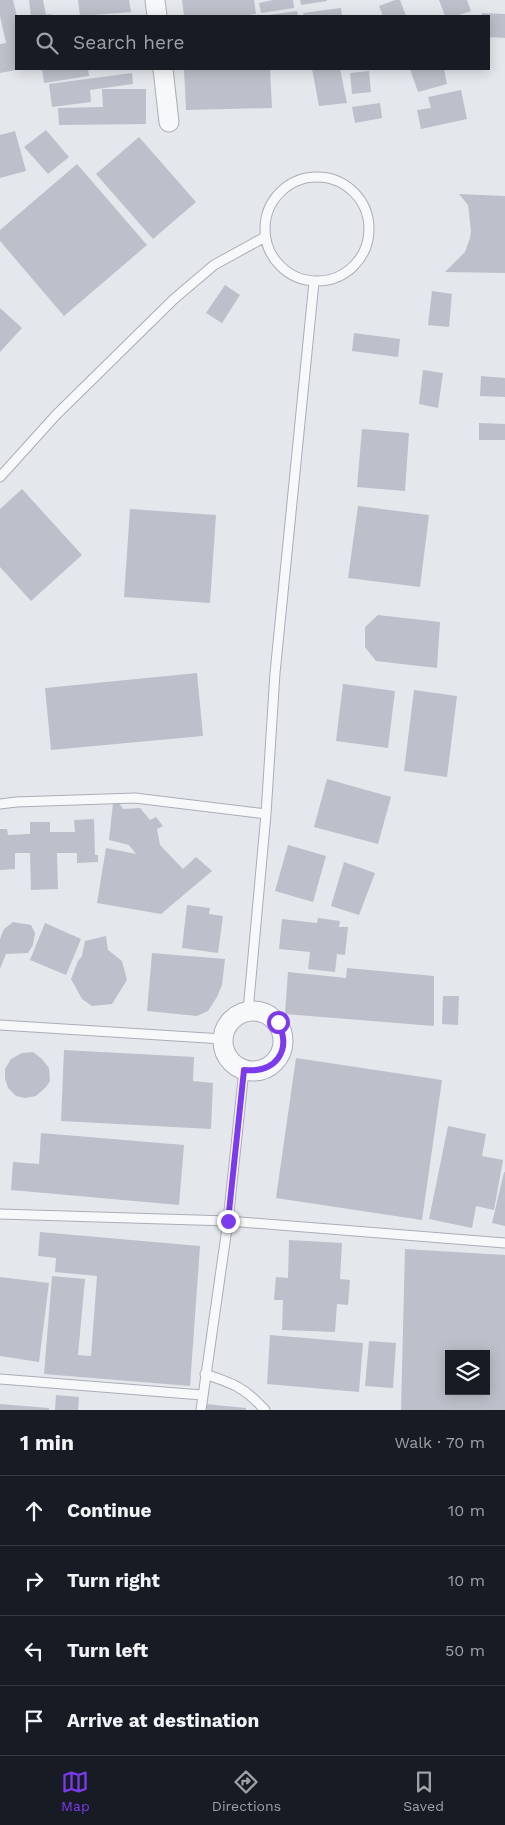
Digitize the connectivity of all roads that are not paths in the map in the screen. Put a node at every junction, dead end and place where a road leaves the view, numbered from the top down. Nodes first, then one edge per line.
1 (155, 0) edge
2 (157, 15) edge
3 (163, 70) edge
4 (169, 122) dead end
5 (265, 237) junction
6 (314, 282) junction
7 (0, 477) edge
8 (0, 804) edge
9 (266, 814) junction
10 (248, 1011) junction
11 (0, 1025) edge
12 (223, 1039) junction
13 (244, 1070) junction
14 (0, 1214) edge
15 (228, 1221) junction
16 (505, 1243) edge
17 (205, 1374) junction
18 (0, 1379) edge
19 (202, 1395) junction
20 (201, 1410) edge
21 (265, 1410) edge

1 - 2 street
3 - 4 street
5 - 6 lane
5 - 6 lane
5 - 7 lane
6 - 9 lane
8 - 9 lane
9 - 10 lane
10 - 12 street
10 - 13 street
11 - 12 lane
12 - 13 street
13 - 15 lane
14 - 15 lane
15 - 16 lane
15 - 17 lane
17 - 19 lane
17 - 21 lane
18 - 19 lane
19 - 20 lane

